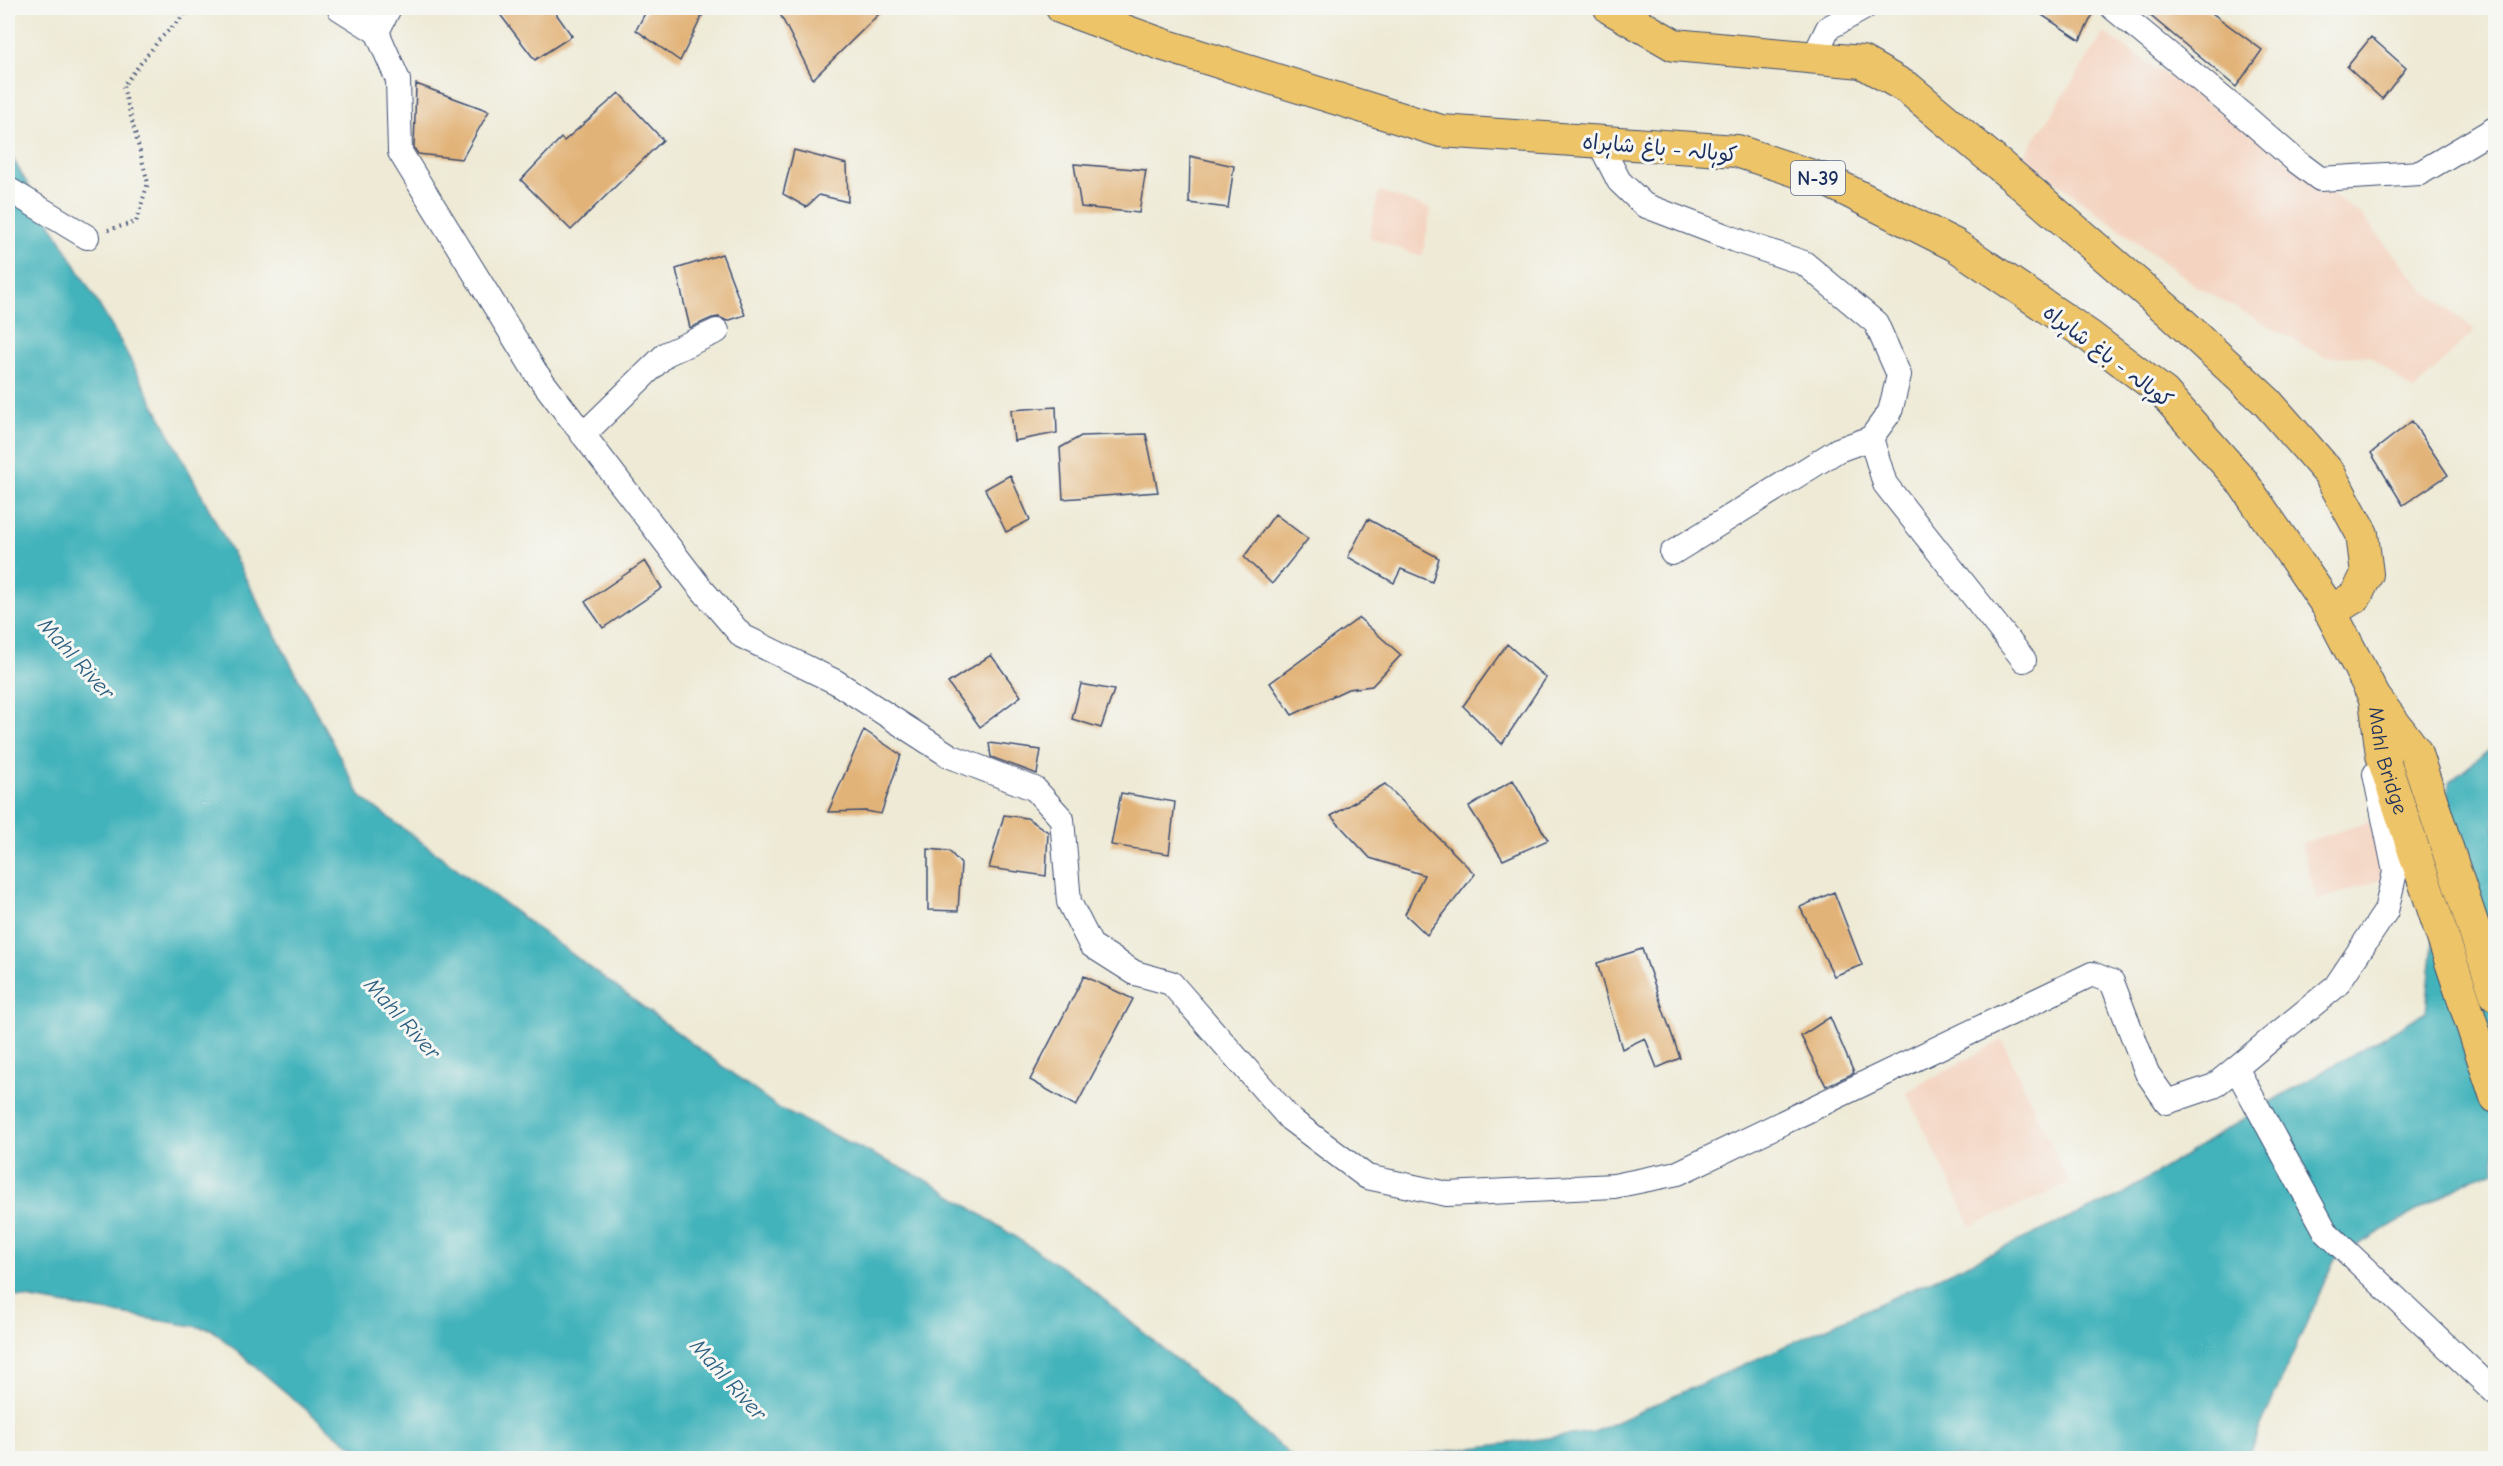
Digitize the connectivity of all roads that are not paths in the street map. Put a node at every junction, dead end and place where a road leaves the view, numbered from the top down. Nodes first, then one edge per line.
1 (339, 8) edge
2 (389, 8) edge
3 (1062, 8) edge
4 (1610, 8) edge
5 (1864, 8) edge
6 (2113, 8) edge
7 (377, 32) junction
8 (1814, 57) junction
9 (2496, 128) edge
10 (1599, 142) junction
11 (8, 189) edge
12 (87, 237) road end
13 (717, 331) dead end
14 (583, 435) junction
15 (1871, 438) junction
16 (1672, 553) dead end
17 (2330, 612) junction
18 (2024, 660) dead end
19 (2360, 669) junction
20 (2375, 698) junction
21 (2496, 995) edge
22 (2236, 1068) junction
23 (2496, 1097) edge
24 (2496, 1393) edge

1 - 7 street
2 - 7 street
3 - 10 main road, کوہالہ - باغ شاہراہ / N-39
4 - 8 main road
5 - 8 street
6 - 9 street
7 - 14 street
8 - 17 main road
10 - 15 street
10 - 17 main road, کوہالہ - باغ شاہراہ / N-39
11 - 12 street
13 - 14 street
14 - 22 street
15 - 16 street
15 - 18 street
17 - 19 main road, کوہالہ - باغ شاہراہ / N-39
19 - 20 main road, کوہالہ - باغ شاہراہ / N-39
19 - 22 street
20 - 21 main road, Mahl Bridge
20 - 23 main road, Mahl Bridge
22 - 24 street

